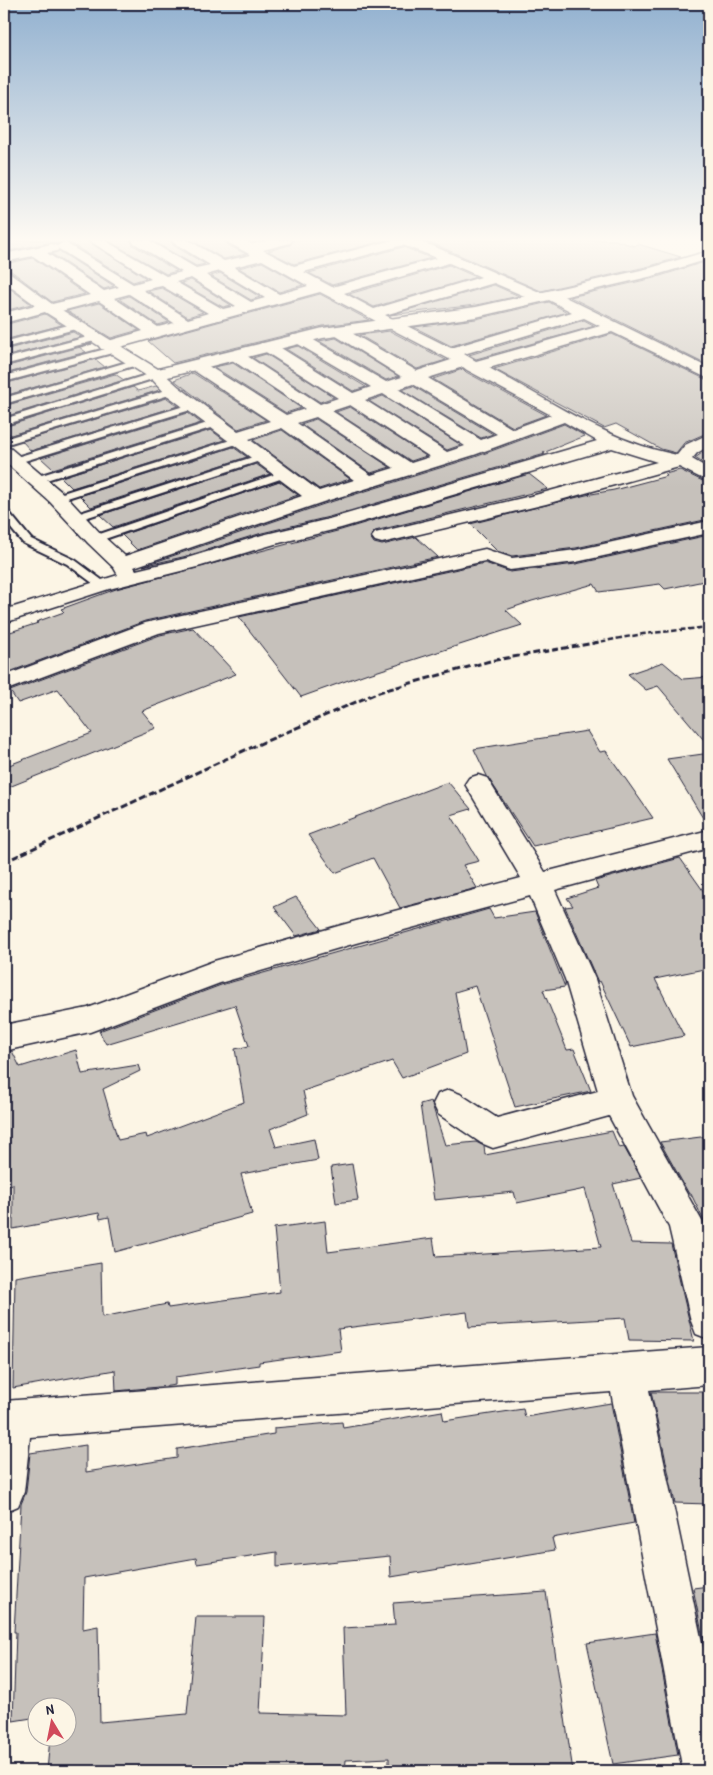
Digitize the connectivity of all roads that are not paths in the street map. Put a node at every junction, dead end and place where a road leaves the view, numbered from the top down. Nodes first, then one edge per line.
1 (71, 323) edge
2 (141, 323) edge
3 (190, 323) edge
4 (389, 323) joint
5 (558, 323) edge
6 (604, 323) edge
7 (186, 324) joint
8 (76, 326) junction
9 (612, 327) junction
10 (338, 331) junction
11 (156, 333) junction
12 (299, 338) junction
13 (4, 345) edge
14 (105, 345) junction
15 (267, 346) junction
16 (235, 355) junction
17 (462, 360) junction
18 (4, 362) edge
19 (134, 362) junction
20 (196, 366) junction
21 (156, 374) junction
22 (709, 374) edge
23 (417, 377) junction
24 (4, 379) edge
25 (386, 388) junction
26 (173, 391) junction
27 (352, 399) junction
28 (4, 401) edge
29 (194, 406) junction
30 (318, 410) junction
31 (565, 416) junction
32 (4, 422) edge
33 (284, 422) junction
34 (217, 424) junction
35 (512, 436) junction
36 (238, 439) junction
37 (709, 439) edge
38 (4, 442) edge
39 (612, 442) junction
40 (479, 447) junction
41 (9, 457) edge
42 (262, 457) junction
43 (445, 458) junction
44 (681, 461) junction
45 (409, 470) junction
46 (285, 474) junction
47 (709, 476) edge
48 (36, 480) junction
49 (368, 482) junction
50 (57, 498) junction
51 (316, 498) junction
52 (4, 513) edge
53 (75, 518) junction
54 (709, 527) edge
55 (382, 537) dead end
56 (95, 539) junction
57 (127, 571) junction
58 (102, 585) junction
59 (6, 613) edge
60 (4, 684) edge
61 (478, 784) dead end
62 (709, 838) edge
63 (538, 883) junction
64 (4, 1038) edge
65 (617, 1100) junction
66 (448, 1104) dead end
67 (709, 1322) edge
68 (709, 1366) edge
69 (626, 1372) junction
70 (8, 1419) edge
71 (4, 1492) edge
72 (706, 1771) edge

1 - 8 street
2 - 11 street
3 - 7 street
4 - 10 street
4 - 17 street
5 - 17 street
6 - 9 street
7 - 11 street
8 - 13 lane
8 - 14 street
9 - 17 street
9 - 22 street
10 - 12 street
10 - 23 street
11 - 14 street
12 - 15 street
12 - 25 street
14 - 18 lane
14 - 19 street
14 - 24 lane
15 - 16 street
15 - 27 street
16 - 20 street
16 - 30 street
17 - 23 street
17 - 31 street
19 - 21 street
19 - 28 lane
20 - 21 street
20 - 33 street
21 - 26 street
21 - 32 lane
23 - 25 street
23 - 35 street
25 - 27 street
25 - 40 street
26 - 29 street
26 - 38 lane
27 - 30 street
27 - 43 street
29 - 34 street
29 - 41 lane
30 - 33 street
30 - 45 street
31 - 35 street
31 - 39 street
33 - 36 street
33 - 49 street
34 - 36 street
34 - 48 lane
35 - 40 street
36 - 42 street
36 - 50 lane
37 - 44 street
39 - 44 street
39 - 57 street
40 - 43 street
41 - 48 street
42 - 46 street
42 - 53 lane
43 - 45 street
44 - 47 street
44 - 55 street
45 - 49 street
46 - 51 street
46 - 56 lane
48 - 50 street
49 - 51 street
50 - 53 street
51 - 57 street
52 - 58 lane
53 - 56 street
54 - 60 street
56 - 57 street
57 - 58 street
58 - 59 street
61 - 63 street
62 - 63 street
63 - 64 street
63 - 65 street
65 - 66 street
65 - 67 street
68 - 69 street
69 - 70 street
69 - 72 street
70 - 71 street

